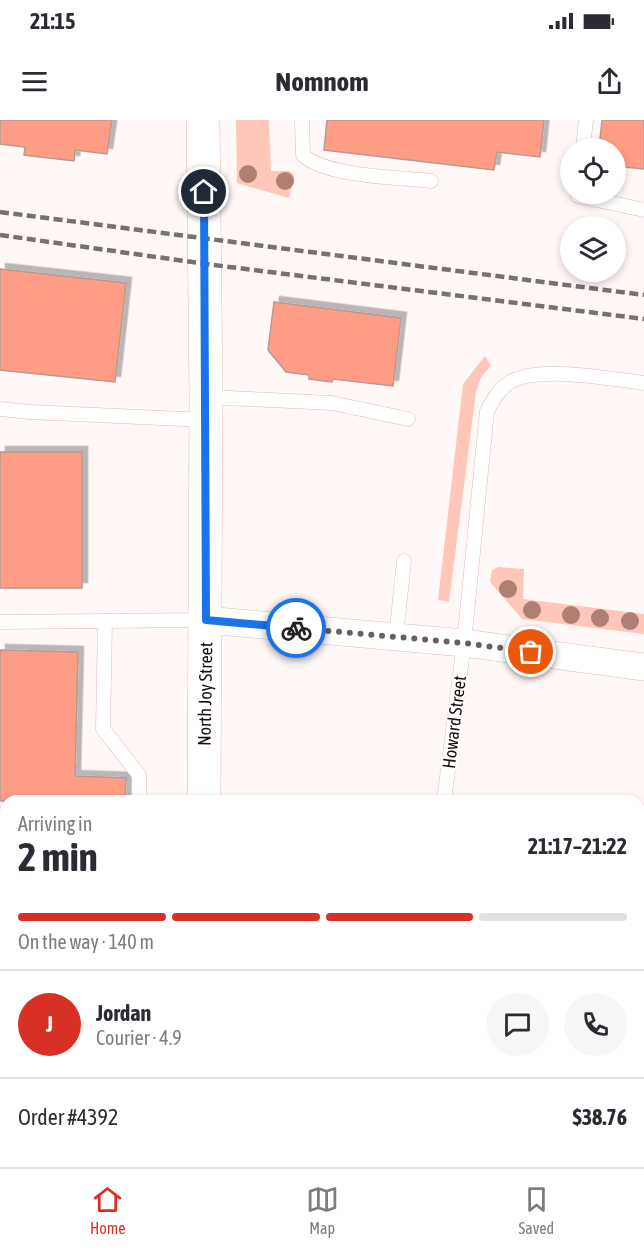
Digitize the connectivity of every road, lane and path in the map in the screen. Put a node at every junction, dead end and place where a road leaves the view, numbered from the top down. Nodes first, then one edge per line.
1 (204, 120) edge
2 (303, 120) edge
3 (586, 120) edge
4 (584, 138) edge
5 (431, 181) dead end
6 (616, 204) edge
7 (644, 210) edge
8 (644, 383) edge
9 (206, 408) junction
10 (0, 409) edge
11 (408, 418) dead end
12 (404, 561) dead end
13 (206, 620) junction
14 (105, 621) junction
15 (0, 622) edge
16 (396, 637) junction
17 (464, 643) junction
18 (644, 666) edge
19 (139, 795) edge
20 (204, 795) edge
21 (445, 795) edge

1 - 9 street, North Joy Street
2 - 5 lane
3 - 4 lane
6 - 7 lane
8 - 17 lane, Howard Street
9 - 10 lane
9 - 11 lane
9 - 13 street, North Joy Street
12 - 16 lane
13 - 14 lane
13 - 16 street
13 - 20 street, North Joy Street
14 - 15 lane
14 - 19 lane
16 - 17 street
17 - 18 street
17 - 21 lane, Howard Street

